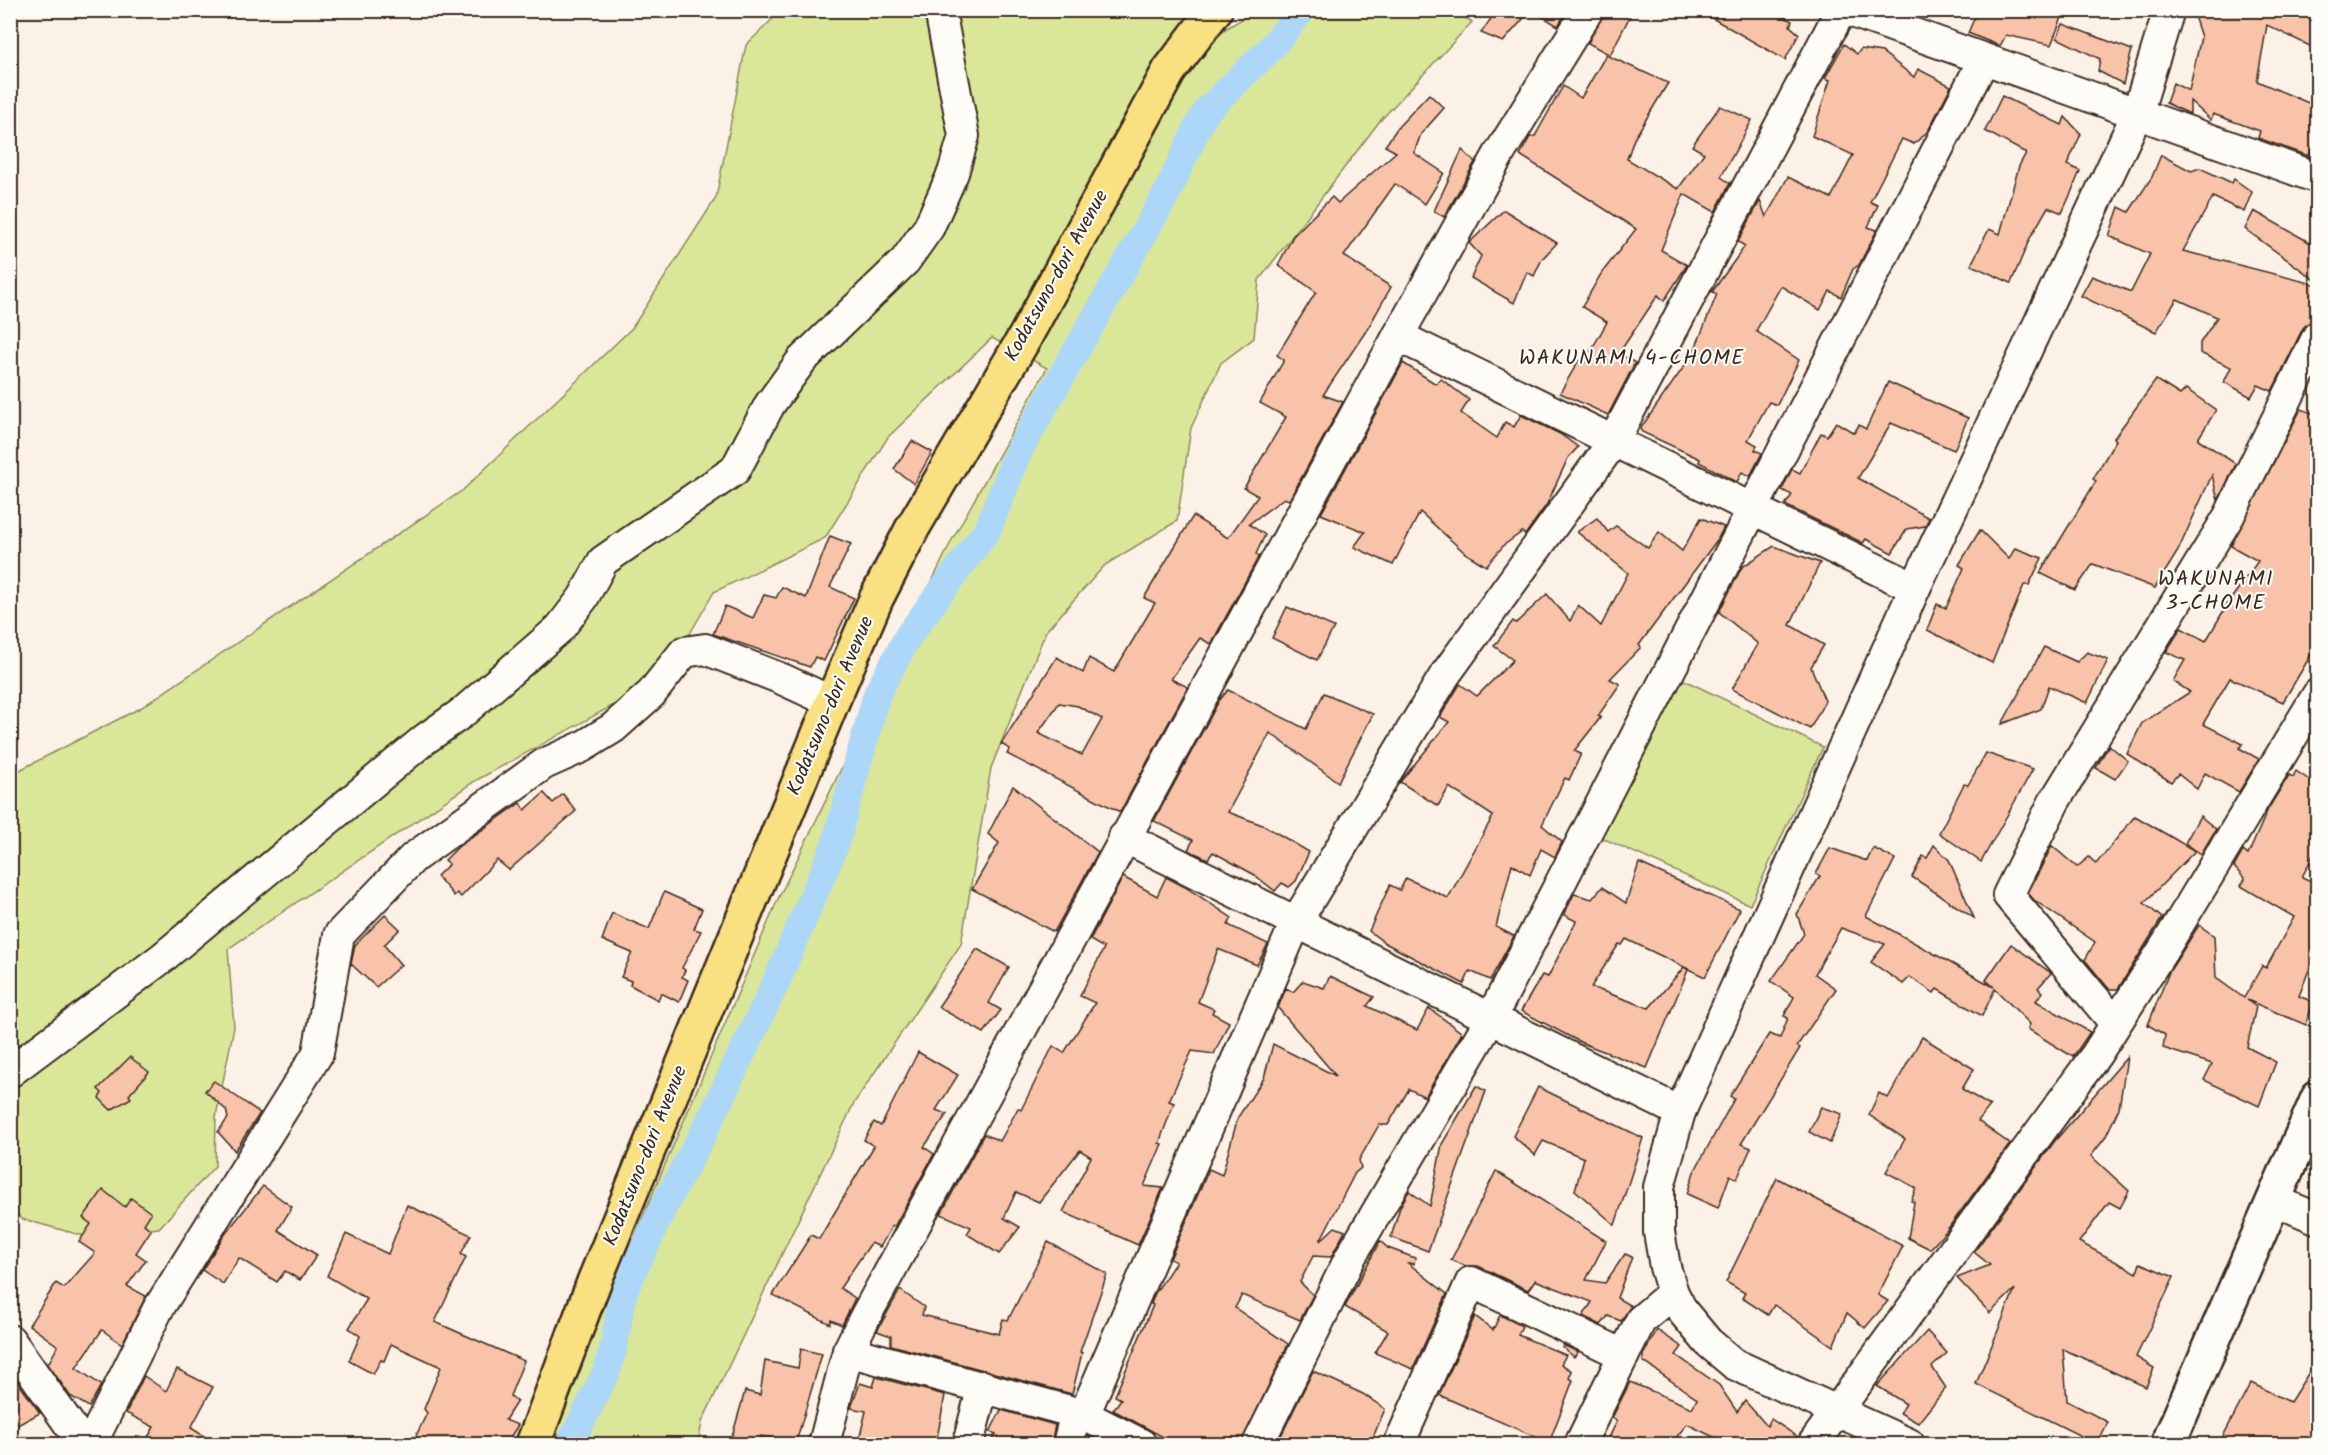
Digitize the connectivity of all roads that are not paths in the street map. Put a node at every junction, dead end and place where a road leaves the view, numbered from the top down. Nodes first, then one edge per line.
1 (940, 10) edge
2 (1215, 10) edge
3 (1588, 10) edge
4 (1840, 10) edge
5 (1847, 10) edge
6 (2169, 10) edge
7 (1984, 59) junction
8 (2137, 114) junction
9 (2318, 178) edge
10 (1398, 336) junction
11 (2318, 336) edge
12 (1612, 442) junction
13 (1752, 511) junction
14 (1915, 588) junction
15 (2318, 694) edge
16 (831, 702) junction
17 (2307, 731) edge
18 (1124, 837) junction
19 (1296, 922) junction
20 (1491, 1018) junction
21 (2115, 1023) junction
22 (10, 1072) edge
23 (2318, 1098) edge
24 (1680, 1112) junction
25 (2274, 1200) junction
26 (2318, 1220) edge
27 (1673, 1293) junction
28 (10, 1340) edge
29 (848, 1352) junction
30 (1624, 1355) junction
31 (983, 1386) junction
32 (1837, 1412) junction
33 (1080, 1414) junction
34 (83, 1444) edge
35 (90, 1444) edge
36 (533, 1444) edge
37 (824, 1444) edge
38 (968, 1444) edge
39 (1068, 1444) edge
40 (1141, 1444) edge
41 (1258, 1444) edge
42 (1399, 1444) edge
43 (1580, 1444) edge
44 (1813, 1444) edge
45 (1909, 1444) edge
46 (2168, 1444) edge

1 - 22 street
2 - 16 main road, Kodatsuno-dori Avenue
3 - 10 street
4 - 12 street
5 - 7 street
6 - 8 street
7 - 8 street
7 - 13 street
8 - 9 street
8 - 14 street
10 - 12 street
10 - 18 street
11 - 21 street
12 - 13 street
12 - 19 street
13 - 14 street
13 - 20 street
14 - 24 street
15 - 17 street
16 - 35 street
16 - 36 main road, Kodatsuno-dori Avenue
17 - 21 street
18 - 19 street
18 - 29 street
19 - 20 street
19 - 33 street
20 - 24 street
20 - 41 street
21 - 32 street
23 - 25 street
24 - 27 street
25 - 26 street
25 - 46 street
27 - 30 street
27 - 32 street
28 - 34 street
29 - 31 street
29 - 37 street
30 - 42 street
30 - 43 street
31 - 33 street
31 - 38 street
32 - 44 street
32 - 45 street
33 - 39 street
33 - 40 street

